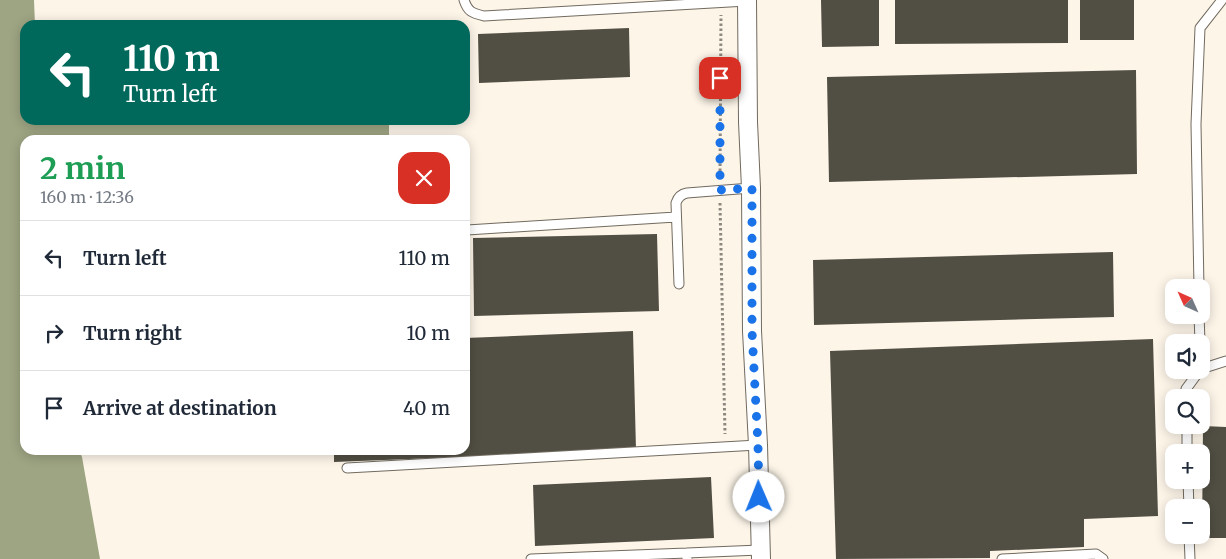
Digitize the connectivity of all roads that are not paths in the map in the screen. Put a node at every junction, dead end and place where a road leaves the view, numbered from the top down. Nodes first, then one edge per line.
1 (464, 0) edge
2 (747, 0) edge
3 (1222, 0) edge
4 (752, 188) junction
5 (676, 218) junction
6 (470, 230) edge
7 (1199, 279) edge
8 (679, 284) dead end
9 (1226, 361) edge
10 (1210, 367) edge
11 (758, 445) junction
12 (347, 468) dead end
13 (1189, 544) edge
14 (760, 554) edge
15 (687, 556) edge
16 (531, 559) edge
17 (1002, 559) edge
18 (1103, 559) edge
19 (1190, 559) edge

1 - 2 lane
2 - 4 street
3 - 7 lane
4 - 5 lane
4 - 11 street
5 - 6 lane
5 - 8 lane
9 - 10 lane
11 - 12 lane
11 - 14 street
13 - 19 lane
14 - 15 lane
15 - 16 lane
17 - 18 lane

